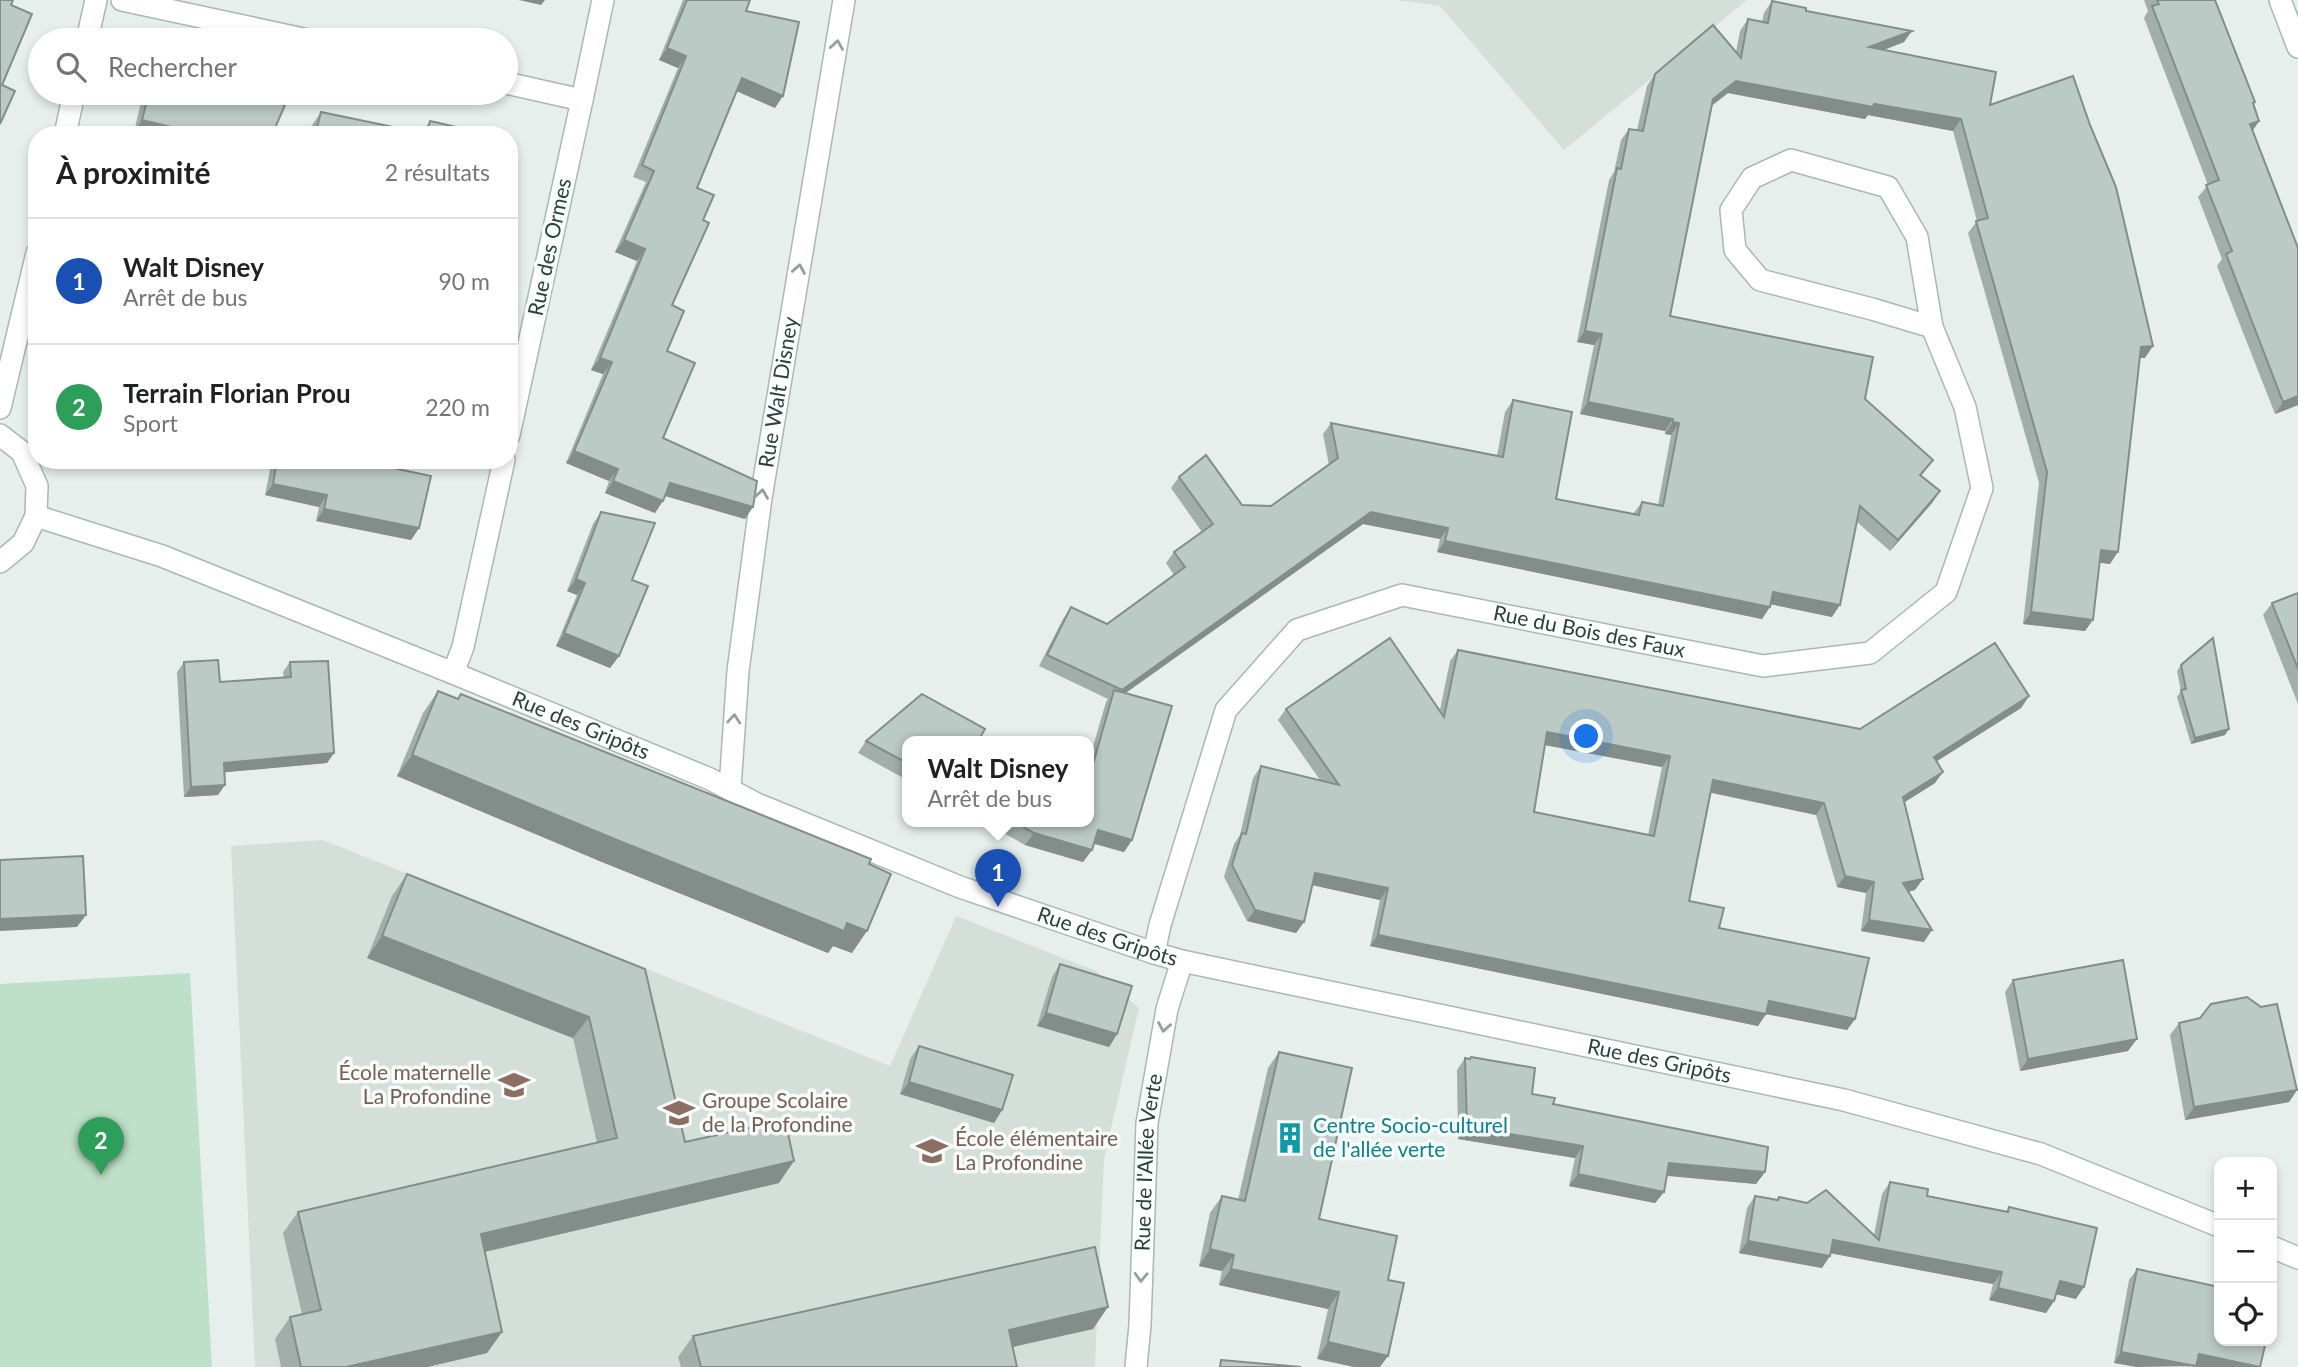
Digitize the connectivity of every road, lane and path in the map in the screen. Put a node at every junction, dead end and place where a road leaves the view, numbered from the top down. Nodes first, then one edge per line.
1 (96, 0) edge
2 (122, 0) edge
3 (603, 0) edge
4 (844, 0) edge
5 (2280, 0) edge
6 (90, 28) edge
7 (252, 28) edge
8 (2298, 47) edge
9 (518, 86) edge
10 (582, 100) junction
11 (71, 105) edge
12 (67, 126) edge
13 (28, 291) edge
14 (1932, 327) junction
15 (518, 394) edge
16 (0, 408) edge
17 (0, 435) edge
18 (28, 466) edge
19 (30, 469) edge
20 (502, 469) edge
21 (36, 516) junction
22 (0, 562) edge
23 (453, 673) junction
24 (730, 788) junction
25 (1154, 953) junction
26 (1182, 961) junction
27 (2214, 1224) edge
28 (2277, 1250) edge
29 (2298, 1258) edge
30 (1136, 1367) edge

1 - 6 street
2 - 7 street
3 - 10 street, Rue des Ormes
24 -> 4 street, Rue Walt Disney
5 - 8 street
9 - 10 street
10 - 15 street, Rue des Ormes
11 - 12 street
13 - 16 street
14 - 14 street, Rue du Bois des Faux
14 - 25 street, Rue du Bois des Faux
17 - 18 street
19 - 21 street
20 - 23 street
21 - 22 street
21 - 23 street, Rue des Gripôts
23 - 24 street, Rue des Gripôts
24 - 25 street, Rue des Gripôts
25 - 26 street, Rue des Gripôts
26 - 27 street, Rue des Gripôts
26 -> 30 street, Rue de l'Allée Verte
28 - 29 street

